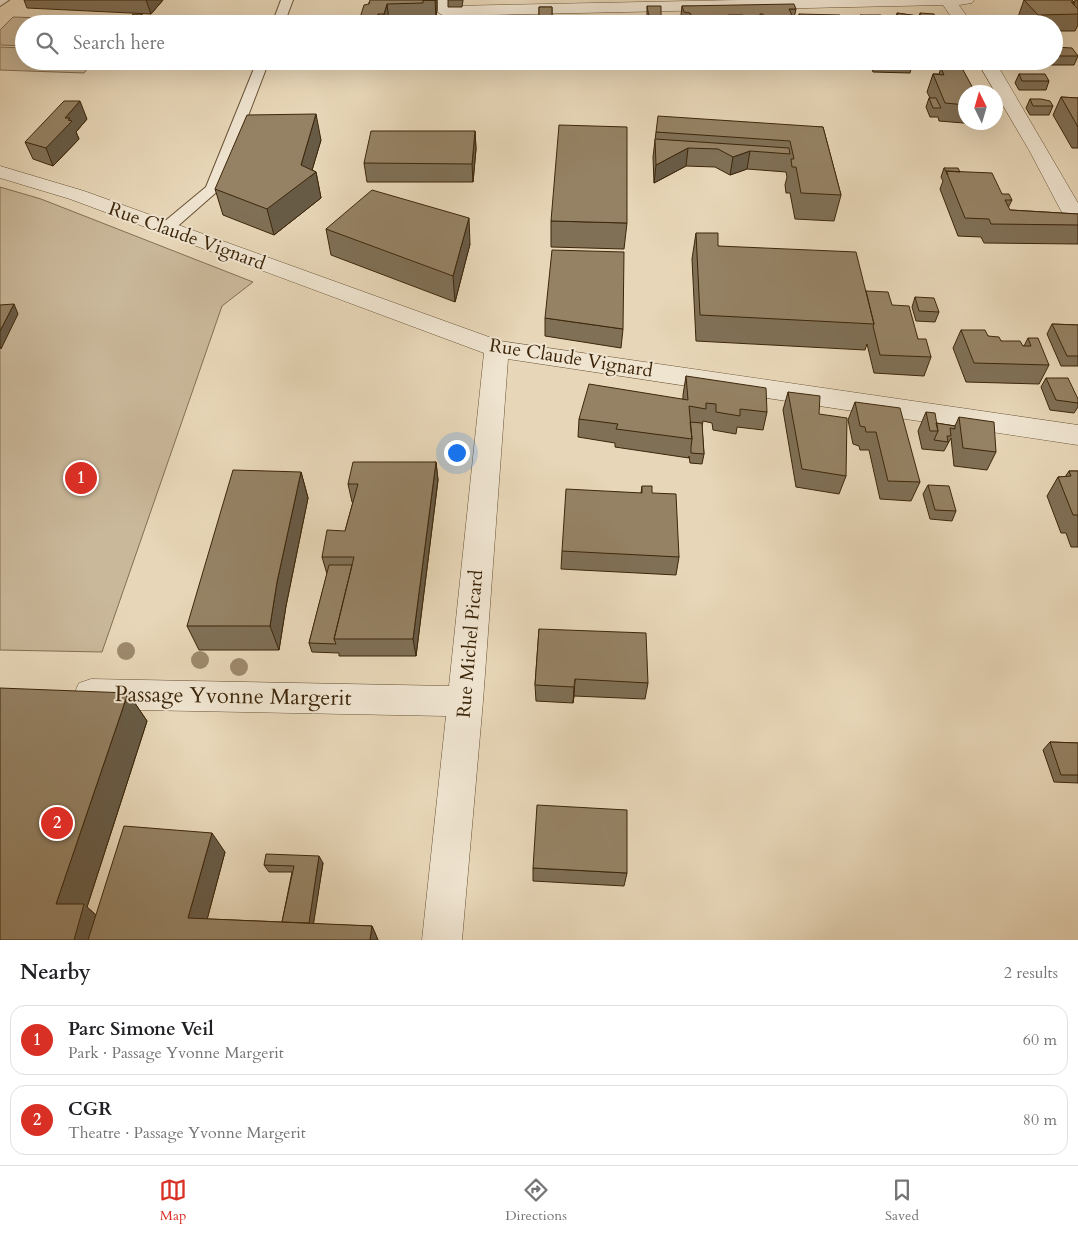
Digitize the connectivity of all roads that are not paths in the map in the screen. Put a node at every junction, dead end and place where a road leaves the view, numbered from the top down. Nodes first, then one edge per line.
1 (3, 0) edge
2 (287, 0) edge
3 (948, 0) edge
4 (966, 0) edge
5 (0, 3) edge
6 (532, 5) edge
7 (444, 6) edge
8 (281, 15) edge
9 (958, 15) edge
10 (259, 70) edge
11 (991, 70) edge
12 (0, 172) edge
13 (1078, 222) edge
14 (165, 229) junction
15 (498, 349) junction
16 (1078, 435) edge
17 (59, 693) edge
18 (466, 700) junction
19 (442, 940) edge

1 - 5 lane
2 - 8 lane
3 - 4 street
3 - 6 street
3 - 9 street
6 - 7 street
10 - 14 lane
11 - 13 street
12 - 14 street, Rue Claude Vignard
14 - 15 street, Rue Claude Vignard
15 - 16 street, Rue Claude Vignard
15 - 18 street, Rue Michel Picard
17 - 18 street, Passage Yvonne Margerit
18 - 19 street, Rue Michel Picard

